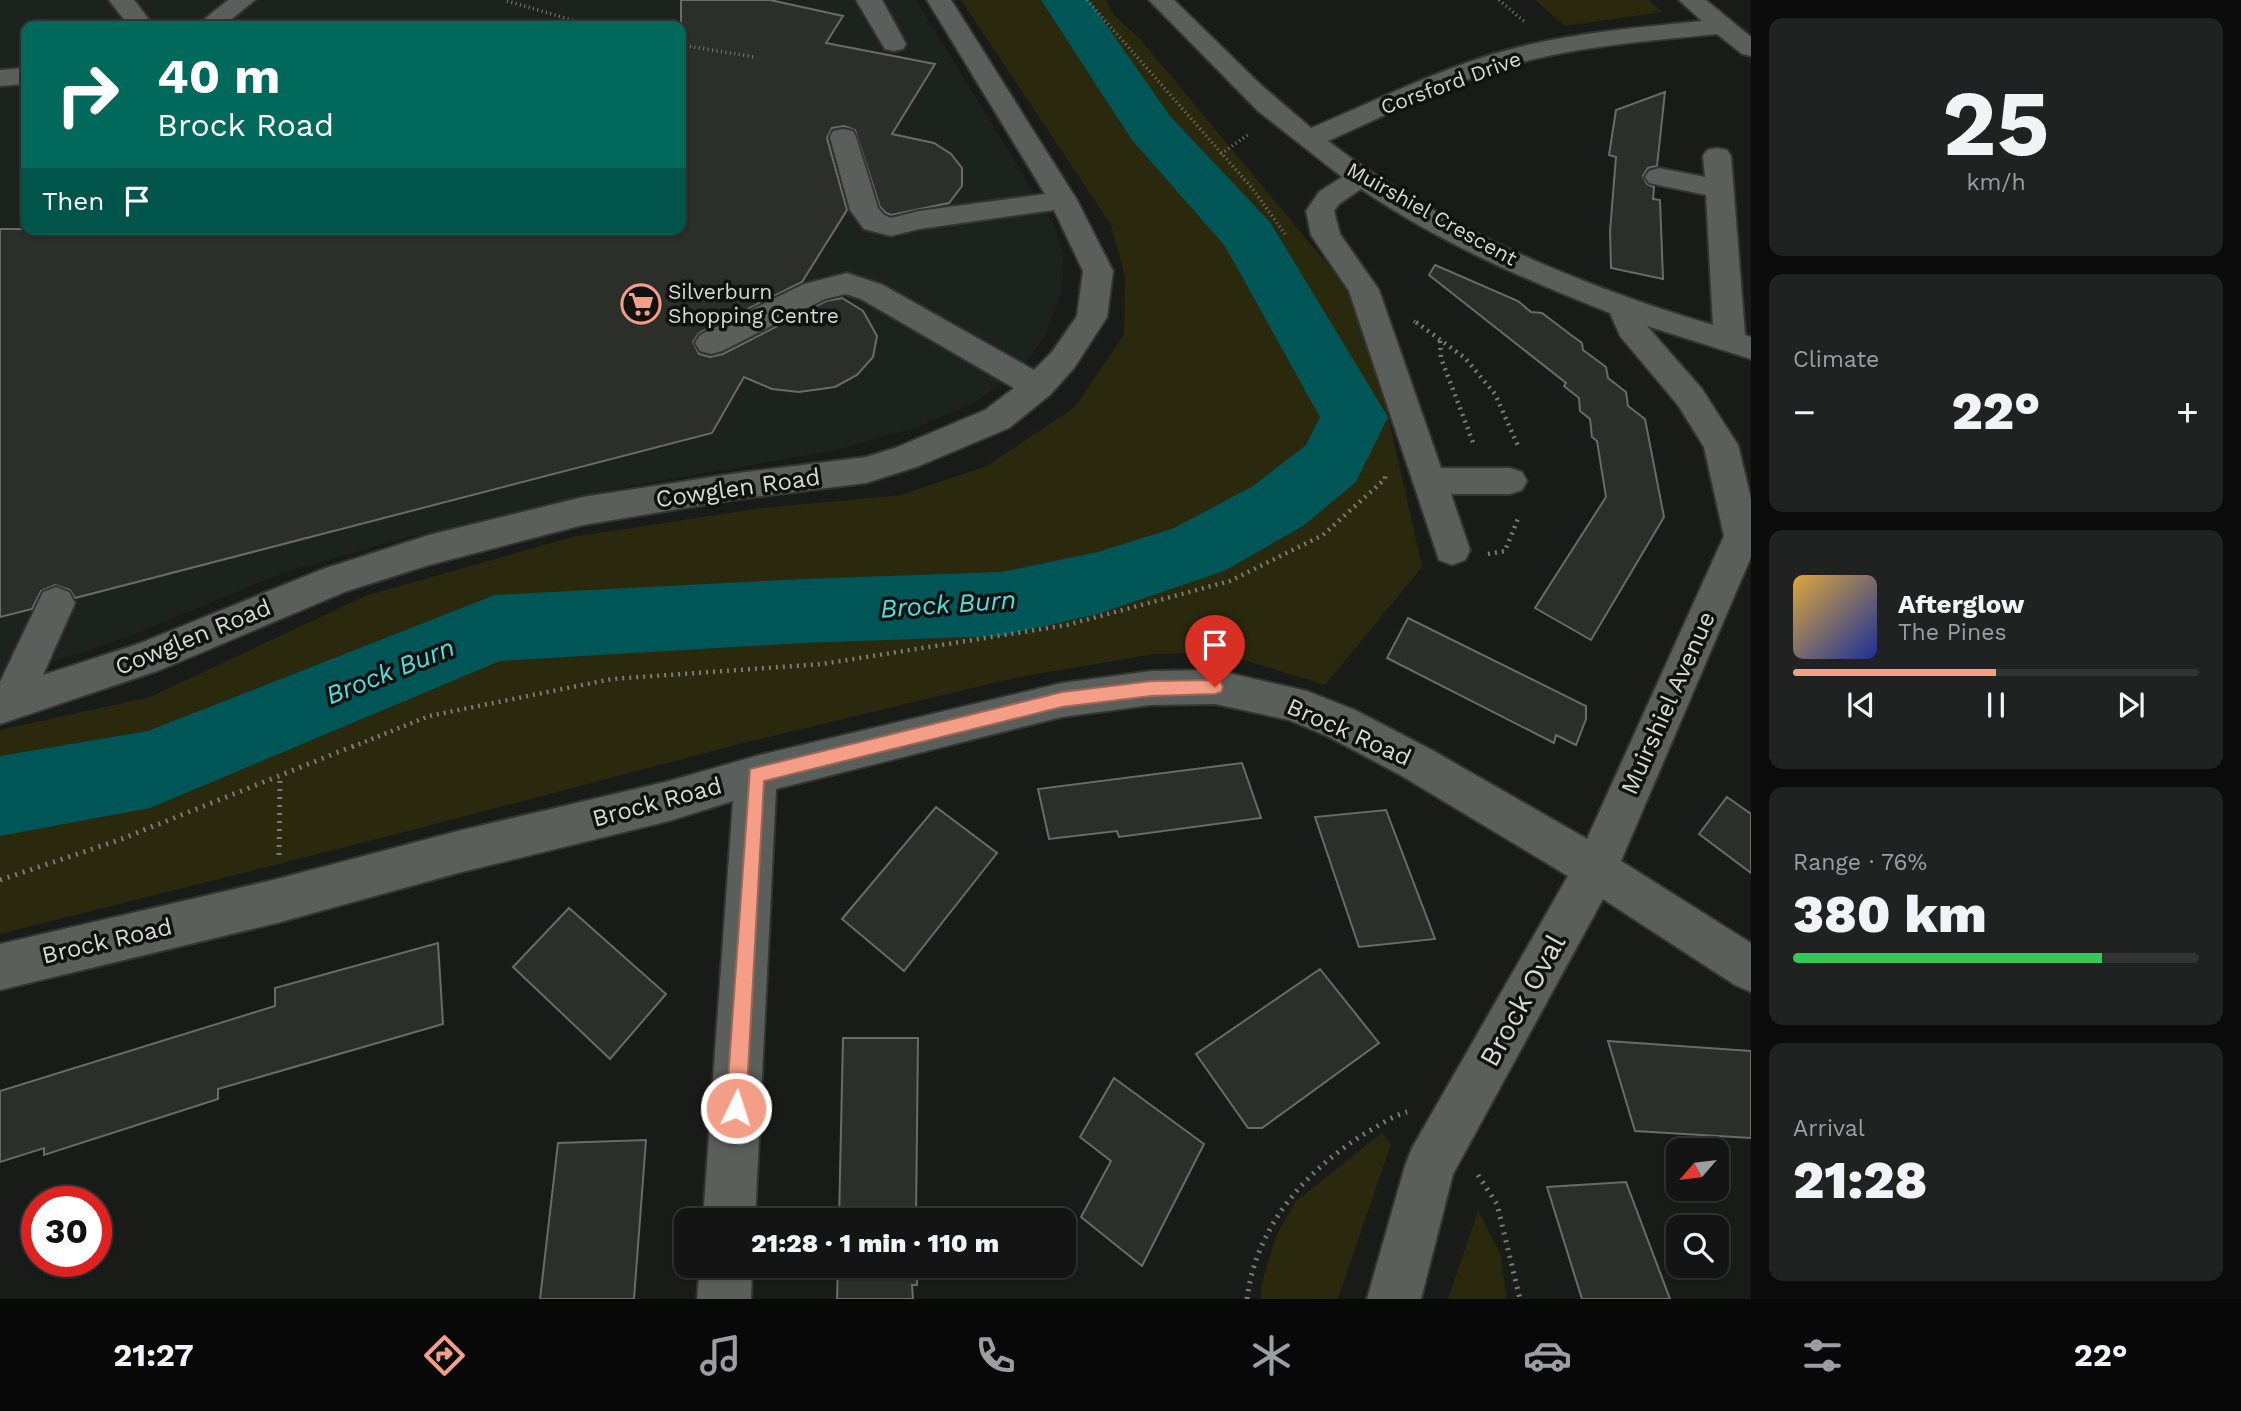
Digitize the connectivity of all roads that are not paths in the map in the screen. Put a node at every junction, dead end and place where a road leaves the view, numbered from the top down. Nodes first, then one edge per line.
1 (121, 0) edge
2 (243, 0) edge
3 (939, 0) edge
4 (1161, 0) edge
5 (1691, 0) edge
6 (877, 1) edge
7 (138, 21) edge
8 (215, 21) edge
9 (1722, 26) junction
10 (894, 44) dead end
11 (1751, 49) edge
12 (21, 76) edge
13 (0, 78) edge
14 (842, 137) dead end
15 (1309, 139) junction
16 (1717, 156) dead end
17 (1360, 177) junction
18 (1659, 177) dead end
19 (1720, 189) junction
20 (1063, 200) junction
21 (1623, 306) junction
22 (711, 343) dead end
23 (1741, 345) edge
24 (1038, 387) junction
25 (1428, 481) junction
26 (1517, 481) road end
27 (1746, 532) edge
28 (1452, 550) road end
29 (56, 603) dead end
30 (5, 705) edge
31 (756, 775) junction
32 (1594, 870) junction
33 (0, 967) edge
34 (1751, 969) edge
35 (730, 1208) edge
36 (725, 1278) edge
37 (724, 1299) edge
38 (1394, 1299) edge

1 - 7 street
2 - 8 street
3 - 20 street, Cowglen Road
4 - 15 street, Muirshiel Crescent
5 - 9 street
6 - 10 street
9 - 11 street
9 - 15 street, Corsford Drive
12 - 13 street
14 - 20 street
15 - 17 street, Muirshiel Crescent
16 - 19 street
17 - 21 street, Muirshiel Crescent
17 - 25 street
18 - 19 street
19 - 23 street
20 - 24 street, Cowglen Road
21 - 23 street, Muirshiel Crescent
21 - 27 street, Muirshiel Avenue
22 - 24 street
24 - 30 street, Cowglen Road
25 - 26 street
25 - 28 street
27 - 32 street, Muirshiel Avenue
29 - 30 street
31 - 32 street, Brock Road
31 - 33 street, Brock Road
31 - 35 street
32 - 34 street, Brock Road
32 - 38 street, Brock Oval
36 - 37 street

